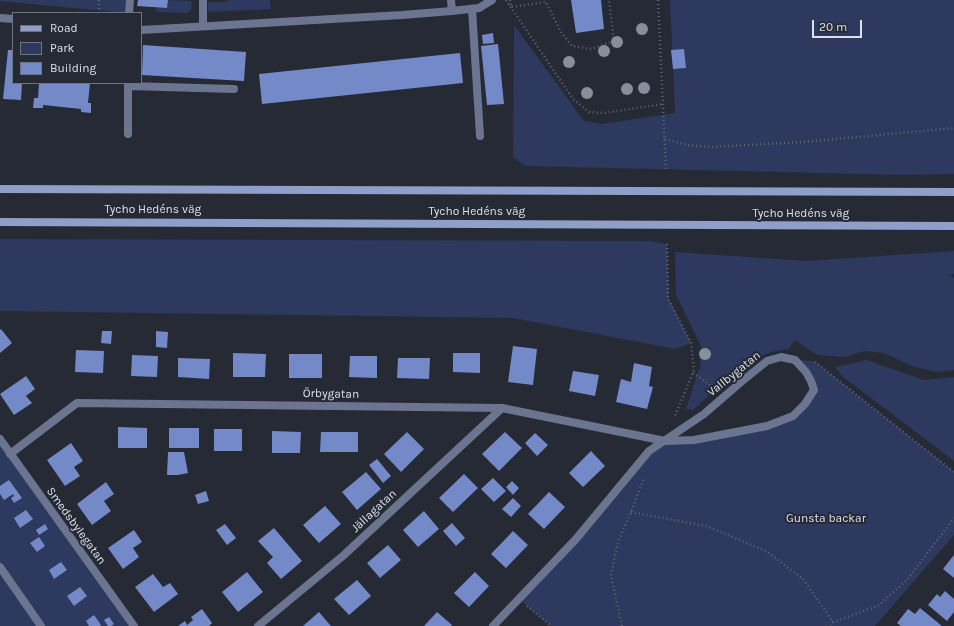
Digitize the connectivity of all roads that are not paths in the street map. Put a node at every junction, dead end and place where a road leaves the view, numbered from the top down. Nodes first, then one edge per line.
1 (130, 0) edge
2 (203, 0) edge
3 (451, 0) edge
4 (492, 0) edge
5 (472, 9) junction
6 (452, 11) junction
7 (129, 12) edge
8 (0, 18) edge
9 (12, 19) edge
10 (203, 25) junction
11 (142, 30) edge
12 (128, 85) edge
13 (234, 89) dead end
14 (128, 134) dead end
15 (480, 136) dead end
16 (0, 189) edge
17 (954, 192) edge
18 (0, 222) edge
19 (954, 226) edge
20 (502, 408) junction
21 (0, 439) edge
22 (665, 441) junction
23 (10, 454) junction
24 (0, 567) edge
25 (41, 626) edge
26 (134, 626) edge
27 (258, 626) edge
28 (493, 626) edge

1 - 7 street
2 - 10 street
3 - 6 street
4 - 5 street
5 - 6 street
5 - 15 street
6 - 10 street
8 - 9 street
10 - 11 street
12 - 13 street
12 - 14 street
16 - 17 main road, Tycho Hedéns väg
18 - 19 main road, Tycho Hedéns väg
20 - 22 street, Örbygatan
20 - 23 street, Örbygatan
20 - 27 street, Jällagatan
21 - 23 street, Smedsbylegatan
22 - 22 street, Vallbygatan
22 - 28 street, Vallbygatan
23 - 26 street, Smedsbylegatan
24 - 25 street

